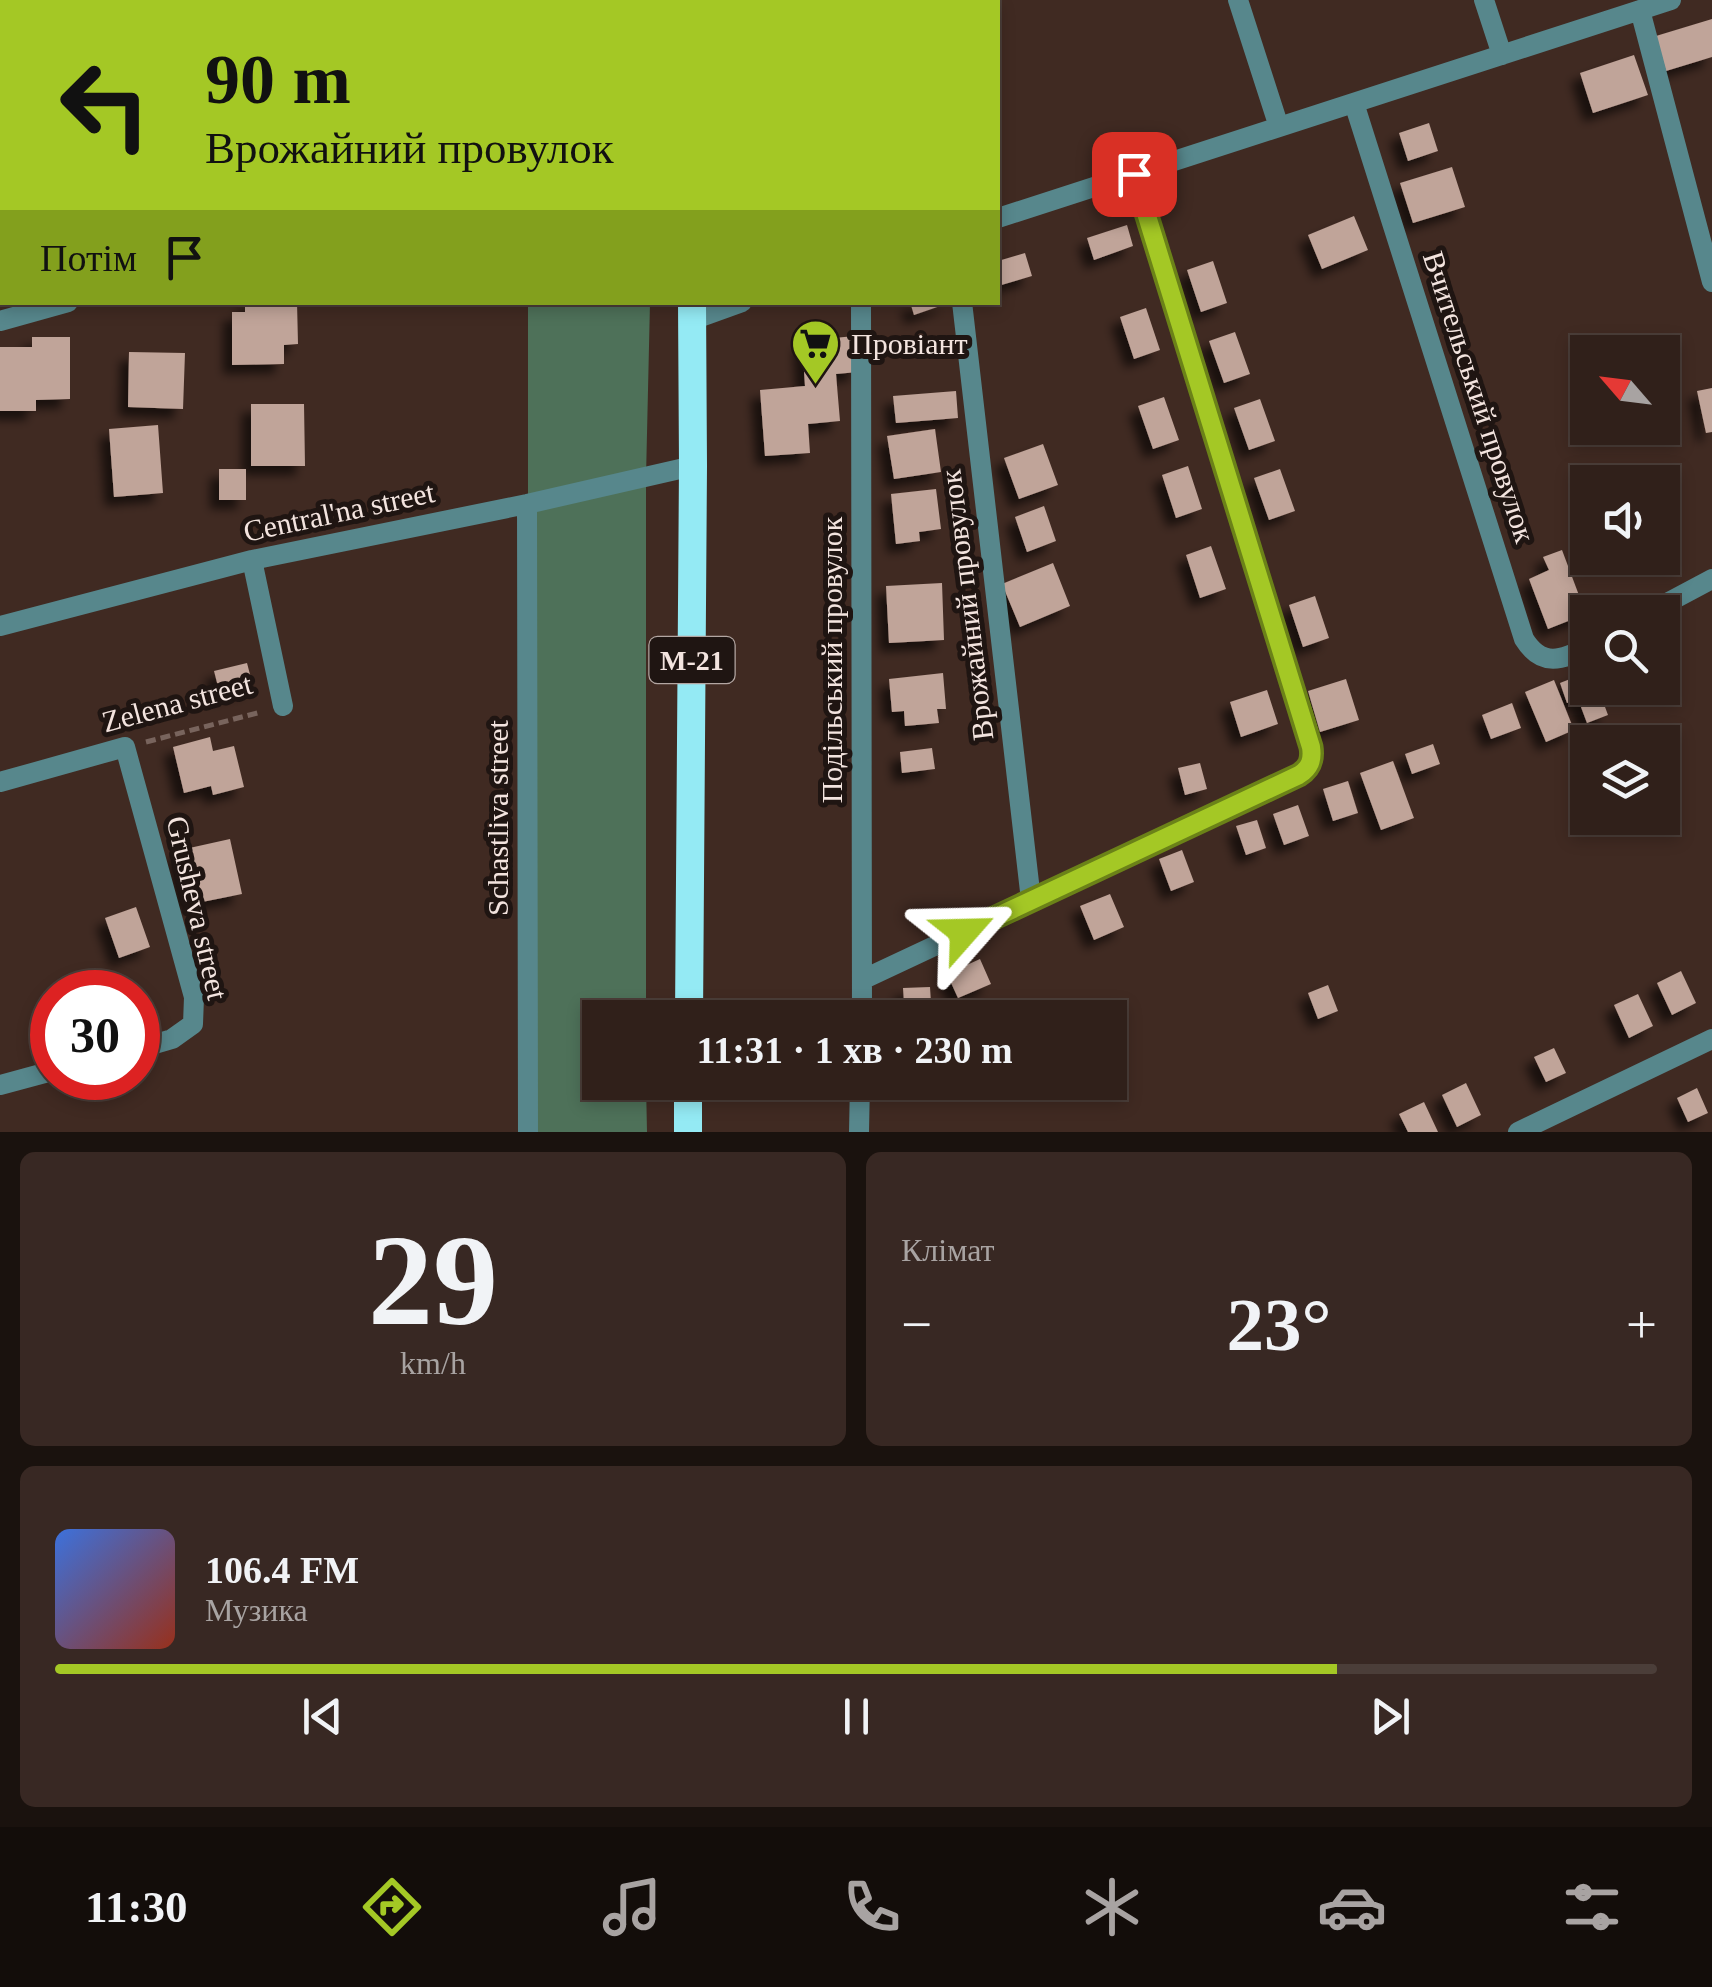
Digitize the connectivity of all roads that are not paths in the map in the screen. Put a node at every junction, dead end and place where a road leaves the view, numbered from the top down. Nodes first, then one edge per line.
1 (1238, 0) edge
2 (1484, 0) edge
3 (1670, 0) edge
4 (1640, 10) junction
5 (1502, 55) junction
6 (1354, 103) junction
7 (1279, 127) junction
8 (1134, 174) junction
9 (1000, 217) edge
10 (1712, 282) edge
11 (57, 305) edge
12 (725, 305) edge
13 (861, 305) edge
14 (962, 305) edge
15 (692, 311) edge
16 (0, 320) edge
17 (693, 466) junction
18 (527, 504) junction
19 (252, 560) junction
20 (1712, 579) edge
21 (1680, 596) edge
22 (0, 626) edge
23 (1570, 654) edge
24 (283, 706) road end
25 (125, 748) joint
26 (0, 782) edge
27 (1031, 900) junction
28 (864, 979) junction
29 (689, 1000) edge
30 (863, 1000) edge
31 (1712, 1039) edge
32 (160, 1043) edge
33 (30, 1077) edge
34 (0, 1085) edge
35 (688, 1100) edge
36 (860, 1100) edge
37 (528, 1132) edge
38 (688, 1132) edge
39 (859, 1132) edge
40 (1518, 1132) edge

1 - 7 street
2 - 5 street
3 - 4 street
4 - 5 street
4 - 10 street
5 - 6 street
6 - 7 street
6 - 23 street, Вчительський провулок
7 - 8 street
8 - 9 street
8 - 27 street
11 - 16 street
12 - 15 street
13 - 28 street, Подільський провулок
14 - 27 street, Врожайний провулок
15 - 17 highway, М-21
17 - 18 street, Central'na street
17 - 29 highway, М-21
18 - 19 street, Central'na street
18 - 37 street, Schastliva street
19 - 22 street, Central'na street
19 - 24 street, Zelena street
20 - 21 street
25 - 26 street, Zelena street
25 - 32 street, Grusheva street
27 - 28 street
28 - 30 street, Подільський провулок
31 - 40 street
33 - 34 street
35 - 38 highway
36 - 39 street

